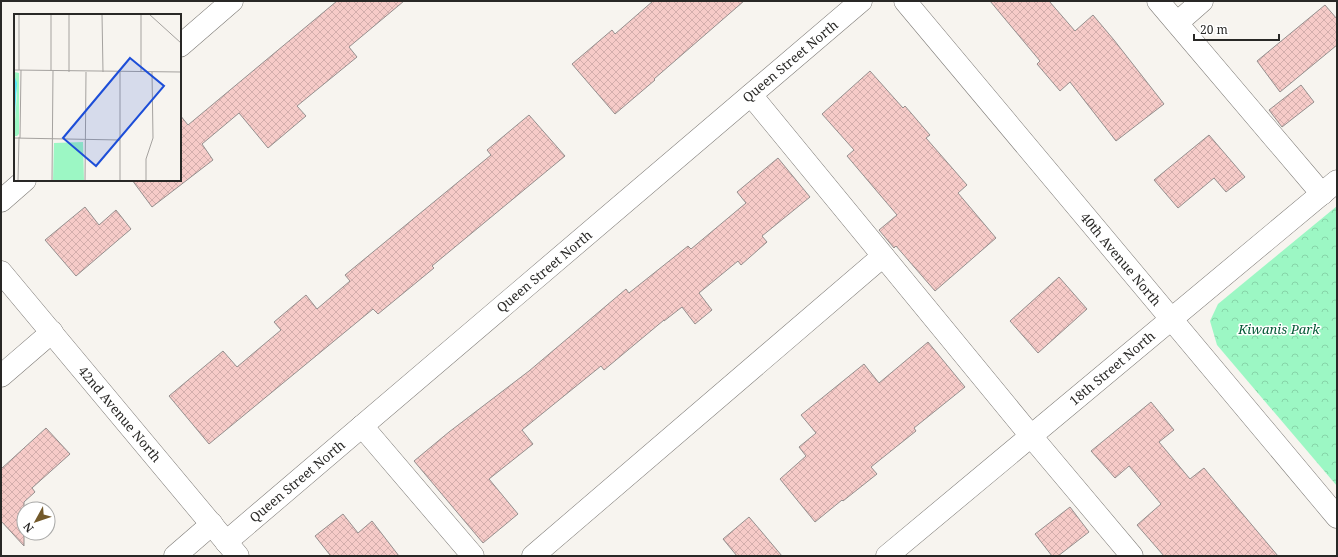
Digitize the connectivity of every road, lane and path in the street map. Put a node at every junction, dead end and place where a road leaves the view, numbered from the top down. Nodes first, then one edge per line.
1 (232, 1) edge
2 (861, 1) edge
3 (904, 1) edge
4 (1158, 1) edge
5 (1202, 1) edge
6 (1176, 23) junction
7 (181, 45) edge
8 (751, 95) junction
9 (24, 181) edge
10 (1330, 188) edge
11 (1, 201) edge
12 (883, 256) junction
13 (1, 272) edge
14 (1171, 318) junction
15 (52, 332) junction
16 (1, 376) edge
17 (362, 426) junction
18 (1031, 436) junction
19 (1337, 517) edge
20 (212, 524) junction
21 (232, 549) edge
22 (175, 556) edge
23 (473, 556) edge
24 (533, 556) edge
25 (887, 556) edge
26 (1132, 556) edge

1 - 7 street
2 - 8 street, Queen Street North
3 - 14 street, 40th Avenue North
4 - 6 street
5 - 6 street
6 - 10 street
8 - 12 street
8 - 17 street, Queen Street North
9 - 11 street
10 - 14 street, 18th Street North
12 - 18 street
12 - 24 street
13 - 15 street, 42nd Avenue North
14 - 18 street, 18th Street North
14 - 19 street, 40th Avenue North
15 - 16 street
15 - 20 street, 42nd Avenue North
17 - 21 street, Queen Street North
17 - 23 street
18 - 25 street, 18th Street North
18 - 26 street
20 - 21 street, 42nd Avenue North
20 - 22 street

